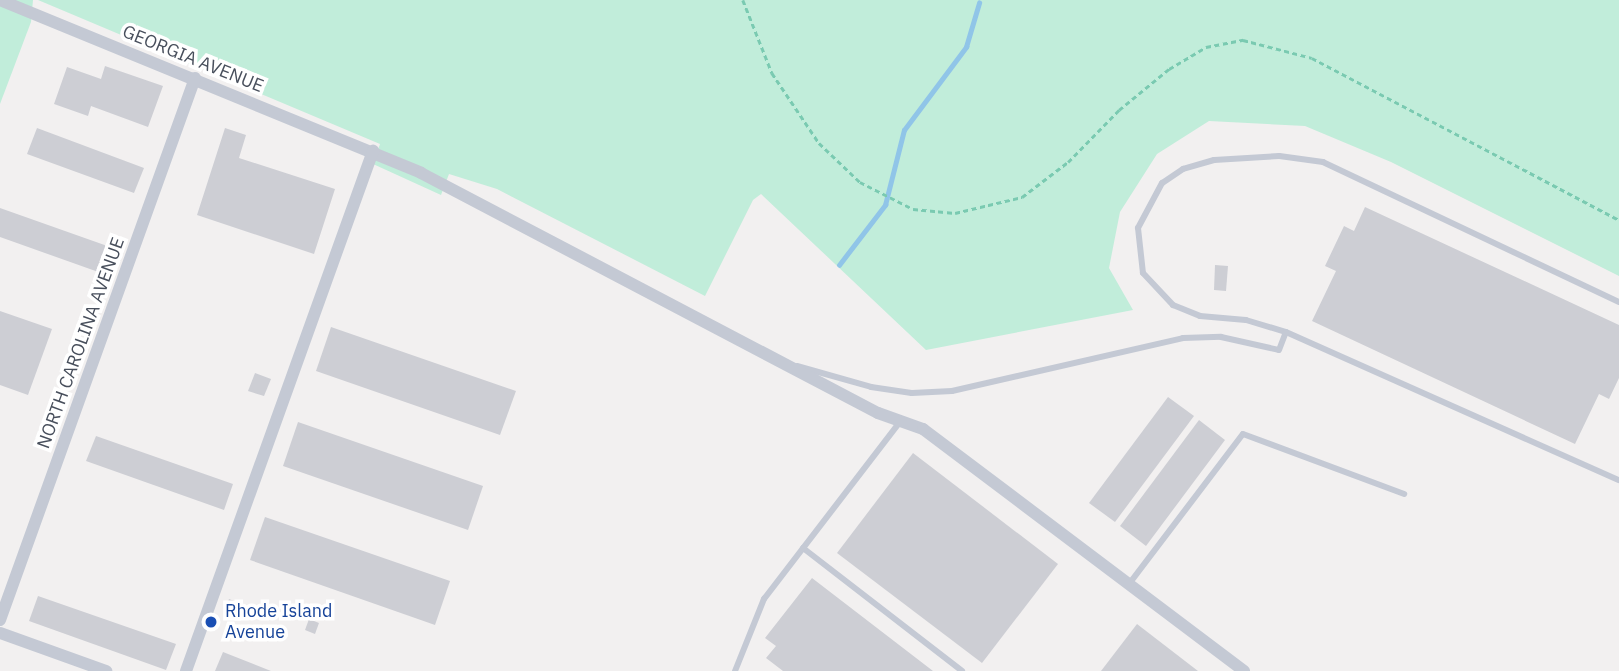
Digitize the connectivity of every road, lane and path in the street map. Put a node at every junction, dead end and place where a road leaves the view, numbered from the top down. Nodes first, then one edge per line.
1 (0, 0) edge
2 (743, 0) edge
3 (195, 78) junction
4 (373, 152) junction
5 (1619, 220) edge
6 (1619, 302) edge
7 (1286, 332) junction
8 (782, 363) junction
9 (901, 420) junction
10 (1619, 480) edge
11 (1404, 494) dead end
12 (803, 548) junction
13 (1129, 584) junction
14 (0, 620) edge
15 (0, 633) edge
16 (106, 671) edge
17 (186, 671) edge
18 (735, 671) edge
19 (962, 671) edge
20 (1244, 671) edge

1 - 3 street, GEORGIA AVENUE
2 - 5 path
3 - 4 street, GEORGIA AVENUE
3 - 14 street, NORTH CAROLINA AVENUE
4 - 8 street, GEORGIA AVENUE
4 - 17 street
6 - 7 lane
7 - 8 lane
7 - 10 lane
8 - 9 street, GEORGIA AVENUE
9 - 12 lane
9 - 13 street, GEORGIA AVENUE
11 - 13 lane
12 - 18 lane
12 - 19 lane
13 - 20 street, GEORGIA AVENUE
15 - 16 street

